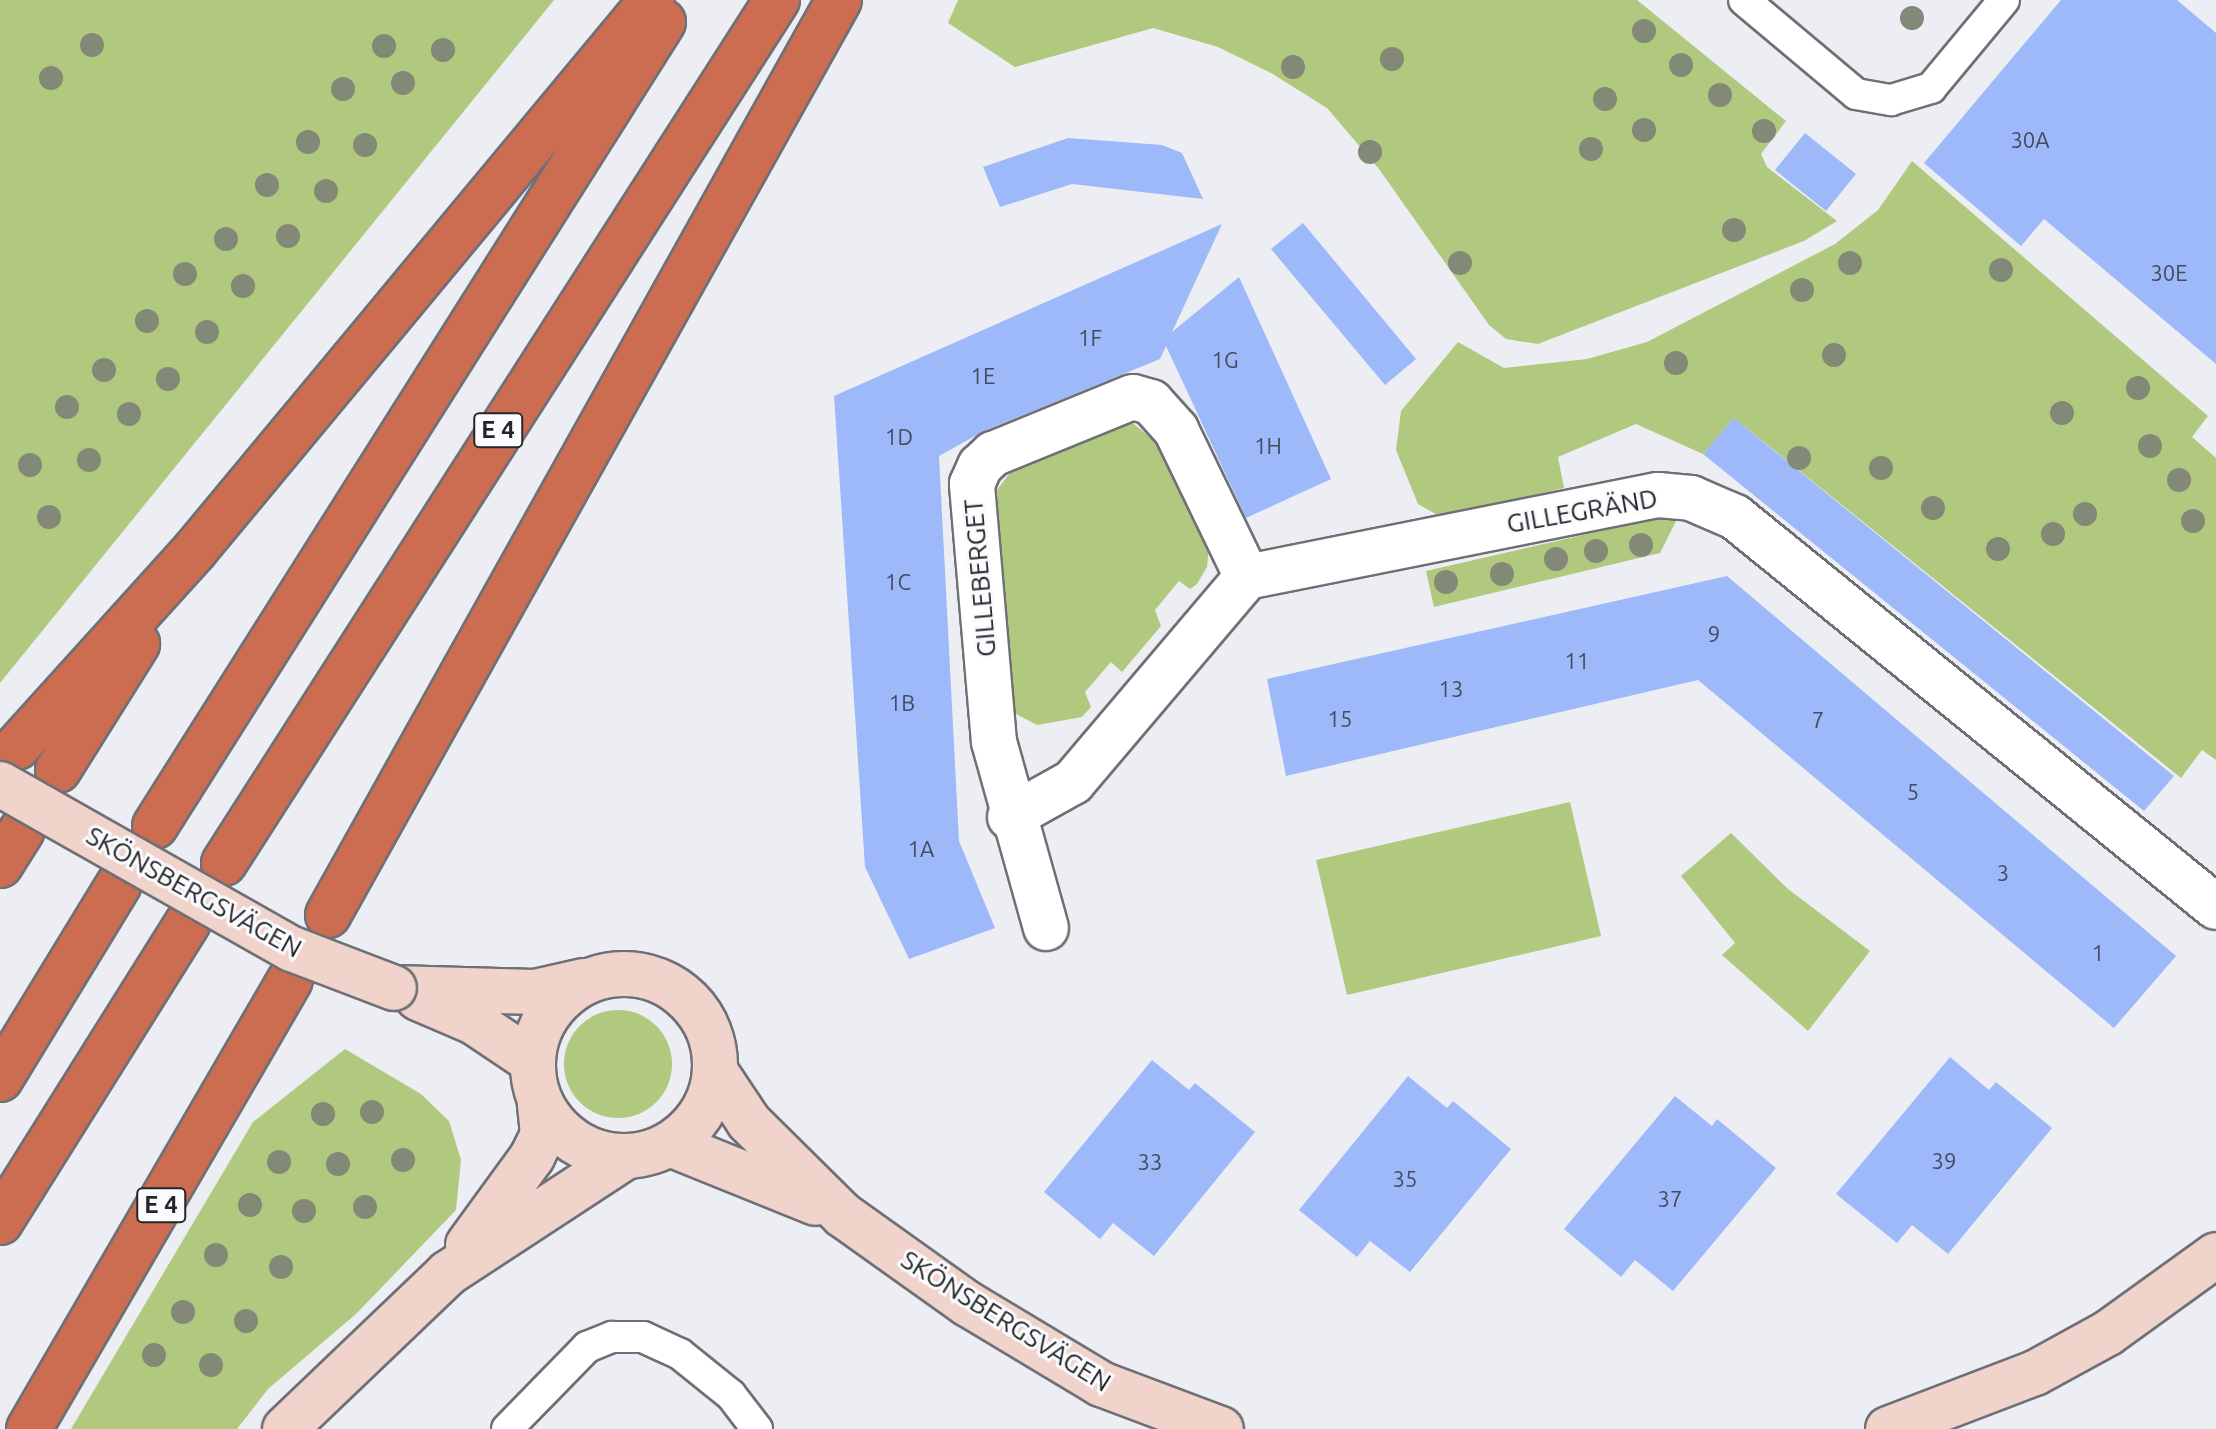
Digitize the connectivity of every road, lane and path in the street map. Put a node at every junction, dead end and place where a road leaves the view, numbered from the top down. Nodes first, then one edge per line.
1 (652, 0) edge
2 (678, 0) edge
3 (777, 0) edge
4 (839, 0) edge
5 (1744, 0) edge
6 (2004, 0) edge
7 (195, 550) junction
8 (1247, 577) junction
9 (8, 765) edge
10 (58, 770) dead end
11 (1010, 817) junction
12 (155, 826) dead end
13 (224, 863) dead end
14 (119, 884) dead end
15 (2216, 907) edge
16 (328, 915) dead end
17 (188, 922) dead end
18 (1046, 928) dead end
19 (590, 979) junction
20 (290, 980) dead end
21 (394, 988) junction
22 (532, 1061) junction
23 (715, 1071) junction
24 (0, 1079) edge
25 (540, 1103) junction
26 (670, 1144) junction
27 (625, 1157) junction
28 (843, 1215) junction
29 (0, 1222) edge
30 (2216, 1255) edge
31 (448, 1273) junction
32 (1178, 1422) edge
33 (29, 1429) edge
34 (285, 1429) edge
35 (507, 1429) edge
36 (757, 1429) edge
37 (1221, 1429) edge
38 (1888, 1429) edge

1 - 7 highway
2 - 12 highway
3 - 13 highway, E 4
4 - 16 highway
5 - 6 lane
7 - 9 highway
7 - 10 highway
8 - 11 street
8 - 11 street, GILLEBERGET
8 - 15 street, GILLEGRÄND
9 - 21 main road, SKÖNSBERGSVÄGEN, bridge
11 - 18 street, GILLEBERGET
14 - 24 highway
17 - 29 highway
19 - 21 main road, SKÖNSBERGSVÄGEN
19 - 22 main road
19 - 23 main road
20 - 33 highway, E 4
21 - 22 main road, SKÖNSBERGSVÄGEN
22 - 25 main road
23 - 26 main road
23 - 28 main road, SKÖNSBERGSVÄGEN
25 - 27 main road
25 - 31 main road
26 - 27 main road
26 - 28 main road, SKÖNSBERGSVÄGEN
27 - 31 main road
28 - 32 main road, SKÖNSBERGSVÄGEN
30 - 38 main road
31 - 34 main road
32 - 37 main road, SKÖNSBERGSVÄGEN
35 - 36 lane

